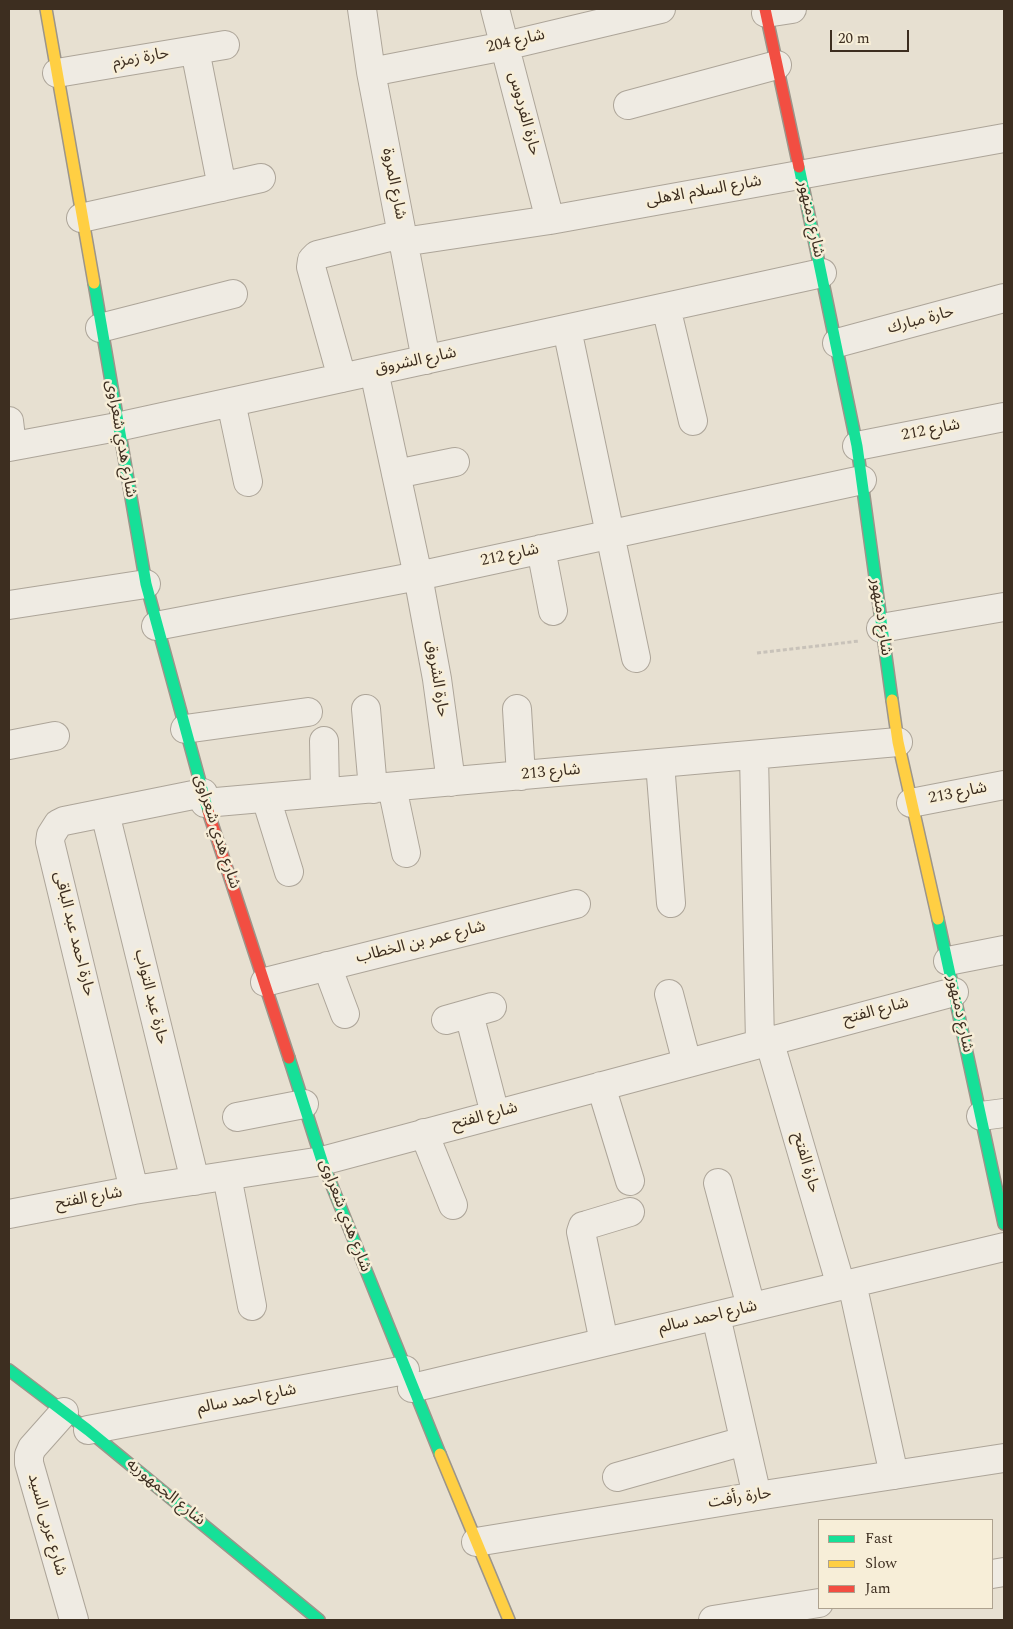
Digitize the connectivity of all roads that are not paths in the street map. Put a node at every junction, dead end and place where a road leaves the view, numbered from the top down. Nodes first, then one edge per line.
1 (46, 9) edge
2 (362, 9) edge
3 (495, 9) edge
4 (661, 9) edge
5 (774, 10) edge
6 (225, 45) dead end
7 (505, 46) junction
8 (195, 50) junction
9 (777, 65) junction
10 (371, 72) junction
11 (57, 73) junction
12 (628, 105) dead end
13 (1004, 138) edge
14 (801, 174) junction
15 (261, 178) dead end
16 (222, 187) junction
17 (81, 218) junction
18 (550, 220) junction
19 (403, 238) junction
20 (822, 273) junction
21 (233, 294) dead end
22 (1004, 298) edge
23 (666, 307) junction
24 (100, 328) junction
25 (567, 329) junction
26 (837, 343) junction
27 (426, 360) junction
28 (374, 371) junction
29 (342, 378) junction
30 (231, 402) junction
31 (1004, 417) edge
32 (693, 421) dead end
33 (117, 427) junction
34 (10, 438) edge
35 (857, 446) junction
36 (455, 462) dead end
37 (396, 474) junction
38 (862, 480) junction
39 (248, 482) dead end
40 (611, 533) junction
41 (541, 549) junction
42 (418, 576) junction
43 (146, 584) junction
44 (9, 605) edge
45 (1004, 607) edge
46 (553, 611) dead end
47 (156, 626) junction
48 (882, 633) junction
49 (636, 658) dead end
50 (366, 709) dead end
51 (516, 709) dead end
52 (308, 712) dead end
53 (185, 729) junction
54 (55, 736) dead end
55 (324, 741) dead end
56 (898, 742) junction
57 (9, 745) edge
58 (754, 754) junction
59 (660, 763) junction
60 (521, 776) junction
61 (451, 782) junction
62 (1004, 784) edge
63 (382, 788) junction
64 (326, 792) junction
65 (204, 798) junction
66 (266, 798) junction
67 (911, 803) junction
68 (105, 813) junction
69 (406, 853) dead end
70 (289, 872) dead end
71 (576, 904) dead end
72 (671, 904) dead end
73 (1004, 950) edge
74 (948, 961) junction
75 (327, 966) junction
76 (265, 982) junction
77 (954, 992) junction
78 (669, 994) dead end
79 (345, 1014) dead end
80 (469, 1014) dead end
81 (764, 1042) junction
82 (686, 1063) junction
83 (601, 1086) junction
84 (304, 1104) junction
85 (496, 1114) junction
86 (993, 1114) edge
87 (237, 1117) dead end
88 (424, 1133) junction
89 (322, 1161) junction
90 (227, 1176) junction
91 (195, 1181) junction
92 (630, 1181) dead end
93 (718, 1183) dead end
94 (134, 1190) junction
95 (453, 1205) dead end
96 (630, 1212) dead end
97 (9, 1214) edge
98 (1004, 1224) edge
99 (1004, 1247) edge
100 (847, 1285) junction
101 (252, 1306) dead end
102 (751, 1308) junction
103 (716, 1316) junction
104 (604, 1342) junction
105 (9, 1370) edge
106 (408, 1379) junction
107 (64, 1412) junction
108 (88, 1430) junction
109 (744, 1441) junction
110 (1004, 1458) edge
111 (894, 1475) junction
112 (617, 1477) dead end
113 (757, 1496) junction
114 (476, 1542) junction
115 (818, 1603) edge
116 (74, 1620) edge
117 (319, 1620) edge
118 (508, 1620) edge
119 (713, 1620) edge

1 - 11 street, شارع هدي شعراوى
2 - 10 street, شارع المروة
3 - 7 street, حارة الفردوس
4 - 7 street, شارع 204
5 - 9 street, شارع دمنهور
6 - 8 street, حارة زمزم
7 - 10 street, شارع 204
7 - 18 street, حارة الفردوس
8 - 11 street, حارة زمزم
8 - 16 street
9 - 12 street
9 - 14 street, شارع دمنهور
10 - 19 street, شارع المروة
11 - 17 street, شارع هدي شعراوى
13 - 14 street, شارع السلام الاهلى
14 - 18 street, شارع السلام الاهلى
14 - 20 street, شارع دمنهور
15 - 16 street
16 - 17 street
17 - 24 street, شارع هدي شعراوى
18 - 19 street, شارع السلام الاهلى
19 - 27 street, شارع المروة
19 - 29 street, شارع السلام الاهلى
20 - 23 street, شارع الشروق
20 - 26 street, شارع دمنهور
21 - 24 street
22 - 26 street, حارة مبارك
23 - 25 street, شارع الشروق
23 - 32 street
24 - 33 street, شارع هدي شعراوى
25 - 27 street, شارع الشروق
25 - 40 street
26 - 35 street, شارع دمنهور
27 - 28 street, شارع الشروق
28 - 29 street, شارع الشروق
28 - 37 street, حارة الشروق
29 - 30 street, شارع الشروق
30 - 33 street, شارع الشروق
30 - 39 street
31 - 35 street, شارع 212
33 - 34 street, شارع الشروق
33 - 43 street, شارع هدي شعراوى
35 - 38 street, شارع دمنهور
36 - 37 street
37 - 42 street, حارة الشروق
38 - 40 street, شارع 212
38 - 48 street, شارع دمنهور
40 - 41 street, شارع 212
40 - 49 street
41 - 42 street, شارع 212
41 - 46 street
42 - 47 street, شارع 212
42 - 61 street, حارة الشروق
43 - 44 street
43 - 47 street, شارع هدي شعراوى
45 - 48 street
47 - 53 street, شارع هدي شعراوى
48 - 56 street, شارع دمنهور
50 - 63 street
51 - 60 street
52 - 53 street
53 - 65 street, شارع هدي شعراوى
54 - 57 street
55 - 64 street
56 - 58 street, شارع 213
56 - 67 street, شارع دمنهور
58 - 59 street, شارع 213
58 - 81 street, حارة الفتح
59 - 60 street, شارع 213
59 - 72 street
60 - 61 street, شارع 213
61 - 63 street, شارع 213
62 - 67 street, شارع 213
63 - 64 street, شارع 213
63 - 69 street
64 - 66 street, شارع 213
65 - 66 street, شارع 213
65 - 68 street, حارة احمد عبد الباقى
65 - 76 street, شارع هدي شعراوى
66 - 70 street
67 - 74 street, شارع دمنهور
68 - 91 street, حارة عبد التواب
68 - 94 street, حارة احمد عبد الباقى
71 - 75 street, شارع عمر بن الخطاب
73 - 74 street
74 - 77 street, شارع دمنهور
75 - 76 street, شارع عمر بن الخطاب
75 - 79 street
76 - 84 street, شارع هدي شعراوى
77 - 81 street, شارع الفتح
77 - 86 street, شارع دمنهور
78 - 82 street
80 - 85 street
81 - 82 street, شارع الفتح
81 - 100 street, حارة الفتح
82 - 83 street, شارع الفتح
83 - 85 street, شارع الفتح
83 - 92 street
84 - 87 street
84 - 89 street, شارع هدي شعراوى
85 - 88 street, شارع الفتح
86 - 98 street, شارع دمنهور
88 - 89 street, شارع الفتح
88 - 95 street
89 - 90 street, شارع الفتح
89 - 106 street, شارع هدي شعراوى
90 - 91 street, شارع الفتح
90 - 101 street
91 - 94 street, شارع الفتح
93 - 102 street
94 - 97 street, شارع الفتح
96 - 104 street
99 - 100 street, شارع احمد سالم
100 - 102 street, شارع احمد سالم
100 - 111 street, حارة الفتح
102 - 103 street, شارع احمد سالم
103 - 104 street, شارع احمد سالم
103 - 109 street
104 - 106 street, شارع احمد سالم
105 - 107 street, شارع الجمهوريه
106 - 108 street, شارع احمد سالم
106 - 114 street, شارع هدي شعراوى
107 - 108 street, شارع الجمهوريه
107 - 116 street, شارع عربى السيد
108 - 117 street, شارع الجمهوريه
109 - 112 street
109 - 113 street
110 - 111 street, حارة رأفت
111 - 113 street, حارة رأفت
113 - 114 street, حارة رأفت
114 - 118 street, شارع هدي شعراوى
115 - 119 street

